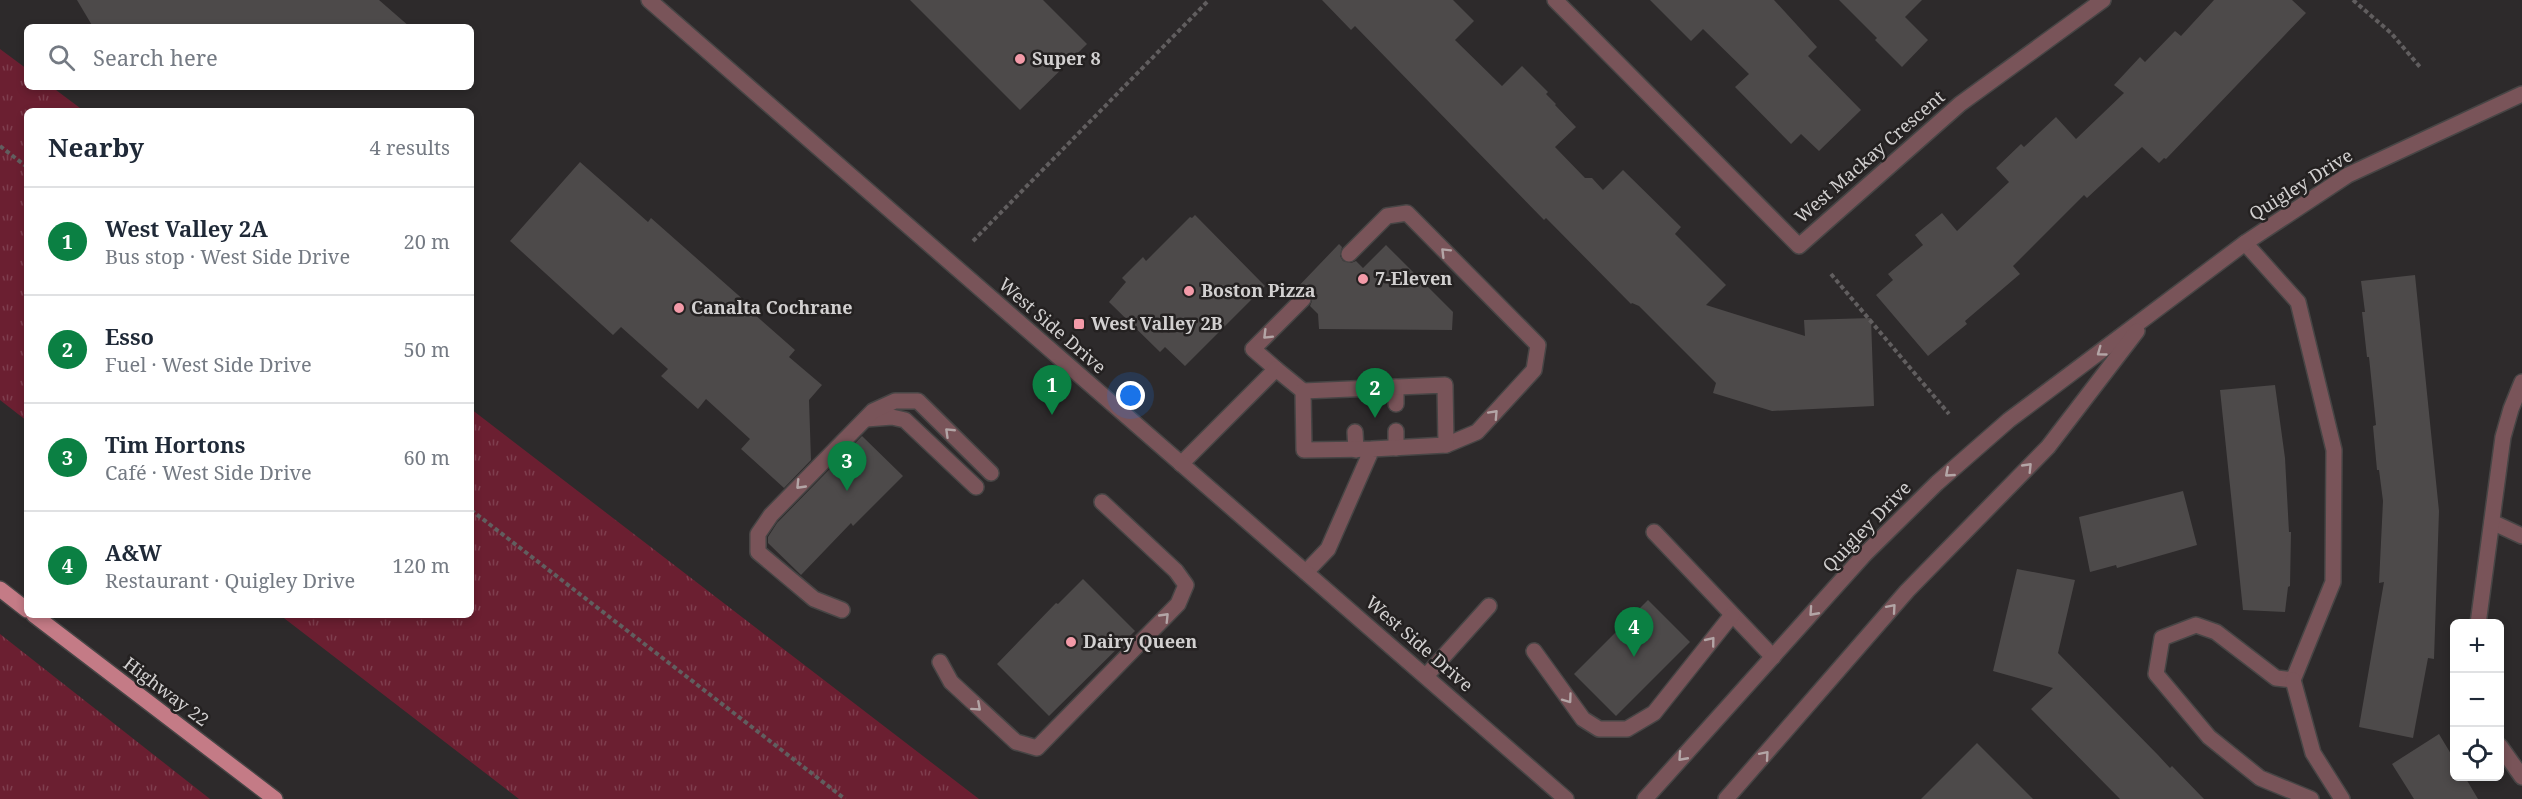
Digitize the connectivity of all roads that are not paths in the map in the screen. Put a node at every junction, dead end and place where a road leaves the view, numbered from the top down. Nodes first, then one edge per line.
1 (649, 0) edge
2 (1555, 0) edge
3 (2103, 0) edge
4 (2521, 96) edge
5 (2245, 243) junction
6 (1349, 254) dead end
7 (1303, 299) dead end
8 (2148, 317) junction
9 (1276, 369) junction
10 (2522, 382) edge
11 (1396, 387) junction
12 (1356, 388) junction
13 (1303, 391) junction
14 (1396, 404) dead end
15 (1355, 405) dead end
16 (2516, 412) edge
17 (865, 419) junction
18 (1395, 431) dead end
19 (1355, 432) dead end
20 (1446, 445) junction
21 (1396, 448) junction
22 (1372, 449) junction
23 (1356, 450) junction
24 (1181, 464) junction
25 (991, 473) dead end
26 (976, 488) dead end
27 (1102, 502) dead end
28 (2492, 522) junction
29 (1654, 532) dead end
30 (2522, 536) edge
31 (1306, 572) junction
32 (0, 589) edge
33 (1489, 606) dead end
34 (24, 608) edge
35 (842, 610) dead end
36 (1732, 615) junction
37 (38, 618) edge
38 (2479, 619) edge
39 (1534, 651) dead end
40 (1773, 657) junction
41 (940, 662) dead end
42 (1426, 676) junction
43 (2293, 680) junction
44 (2504, 753) edge
45 (2522, 777) edge
46 (275, 799) edge
47 (1566, 799) edge
48 (1645, 799) edge
49 (1726, 799) edge
50 (2311, 799) edge
51 (2342, 799) edge

1 - 24 street, West Side Drive
2 - 3 street, West Mackay Crescent
4 - 5 street, Quigley Drive
5 - 8 street, Quigley Drive
5 - 43 street
20 -> 6 street
7 -> 9 street
8 -> 40 street, Quigley Drive
49 -> 8 street, Quigley Drive
9 - 13 street
9 - 24 street
10 - 16 street
11 - 12 street
11 - 14 street
11 - 20 street
12 - 13 street
12 - 15 street
13 - 23 street
16 - 28 street
25 -> 17 street
17 - 26 street
17 -> 35 street
18 - 21 street
19 - 23 street
20 - 21 street
21 - 22 street
22 - 23 street
22 - 31 street
24 - 31 street, West Side Drive
41 -> 27 street
28 - 30 street
28 - 38 street
29 - 36 street
31 - 42 street, West Side Drive
32 - 34 main road
33 - 42 street
39 -> 36 street
36 - 40 street
37 - 46 main road, Highway 22
40 -> 48 street, Quigley Drive
42 - 47 street, West Side Drive
43 - 50 street
43 - 51 street
44 - 45 street

